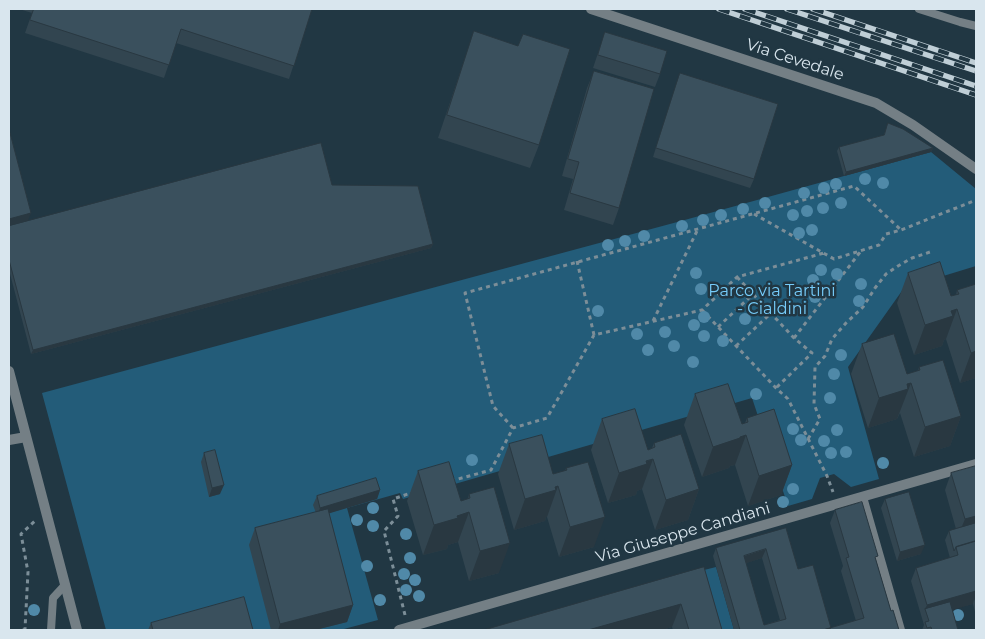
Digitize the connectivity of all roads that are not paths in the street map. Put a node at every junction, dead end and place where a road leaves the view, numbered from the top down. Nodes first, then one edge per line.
1 (591, 9) edge
2 (919, 9) edge
3 (976, 26) edge
4 (976, 169) edge
5 (9, 371) edge
6 (26, 437) junction
7 (9, 440) edge
8 (976, 464) edge
9 (862, 497) junction
10 (65, 585) junction
11 (51, 630) edge
12 (77, 630) edge
13 (399, 630) edge
14 (900, 630) edge

1 - 4 street, Via Cevedale
2 - 3 lane
5 - 6 street
6 - 7 street
6 - 10 street
8 - 9 street, Via Giuseppe Candiani
9 - 13 street, Via Giuseppe Candiani
9 - 14 street
10 - 11 lane
10 - 12 street

